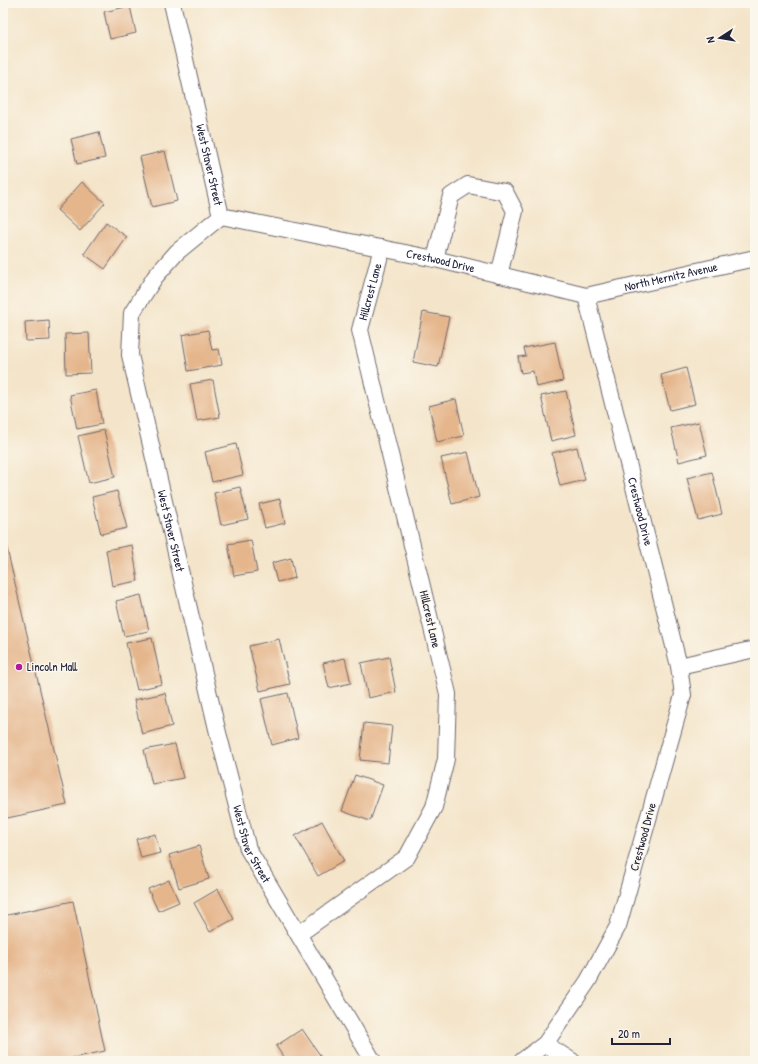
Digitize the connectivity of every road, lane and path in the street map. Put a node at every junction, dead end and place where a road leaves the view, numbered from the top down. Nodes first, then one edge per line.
1 (172, 3) edge
2 (221, 216) junction
3 (382, 248) junction
4 (755, 258) edge
5 (435, 259) junction
6 (499, 275) junction
7 (586, 296) junction
8 (755, 649) edge
9 (679, 666) junction
10 (299, 934) junction
11 (544, 1044) junction
12 (373, 1061) edge
13 (522, 1061) edge
14 (572, 1061) edge

1 - 2 street, West Staver Street
2 - 3 street, Crestwood Drive
2 - 10 street, West Staver Street
3 - 5 street, Crestwood Drive
3 - 10 street, Hillcrest Lane
4 - 7 street, North Mernitz Avenue
5 - 6 street, Crestwood Drive
5 - 6 street
6 - 7 street, Crestwood Drive
7 - 9 street, Crestwood Drive
8 - 9 street
9 - 11 street, Crestwood Drive
10 - 12 street, West Staver Street
11 - 13 street, Crestwood Drive
11 - 14 street

